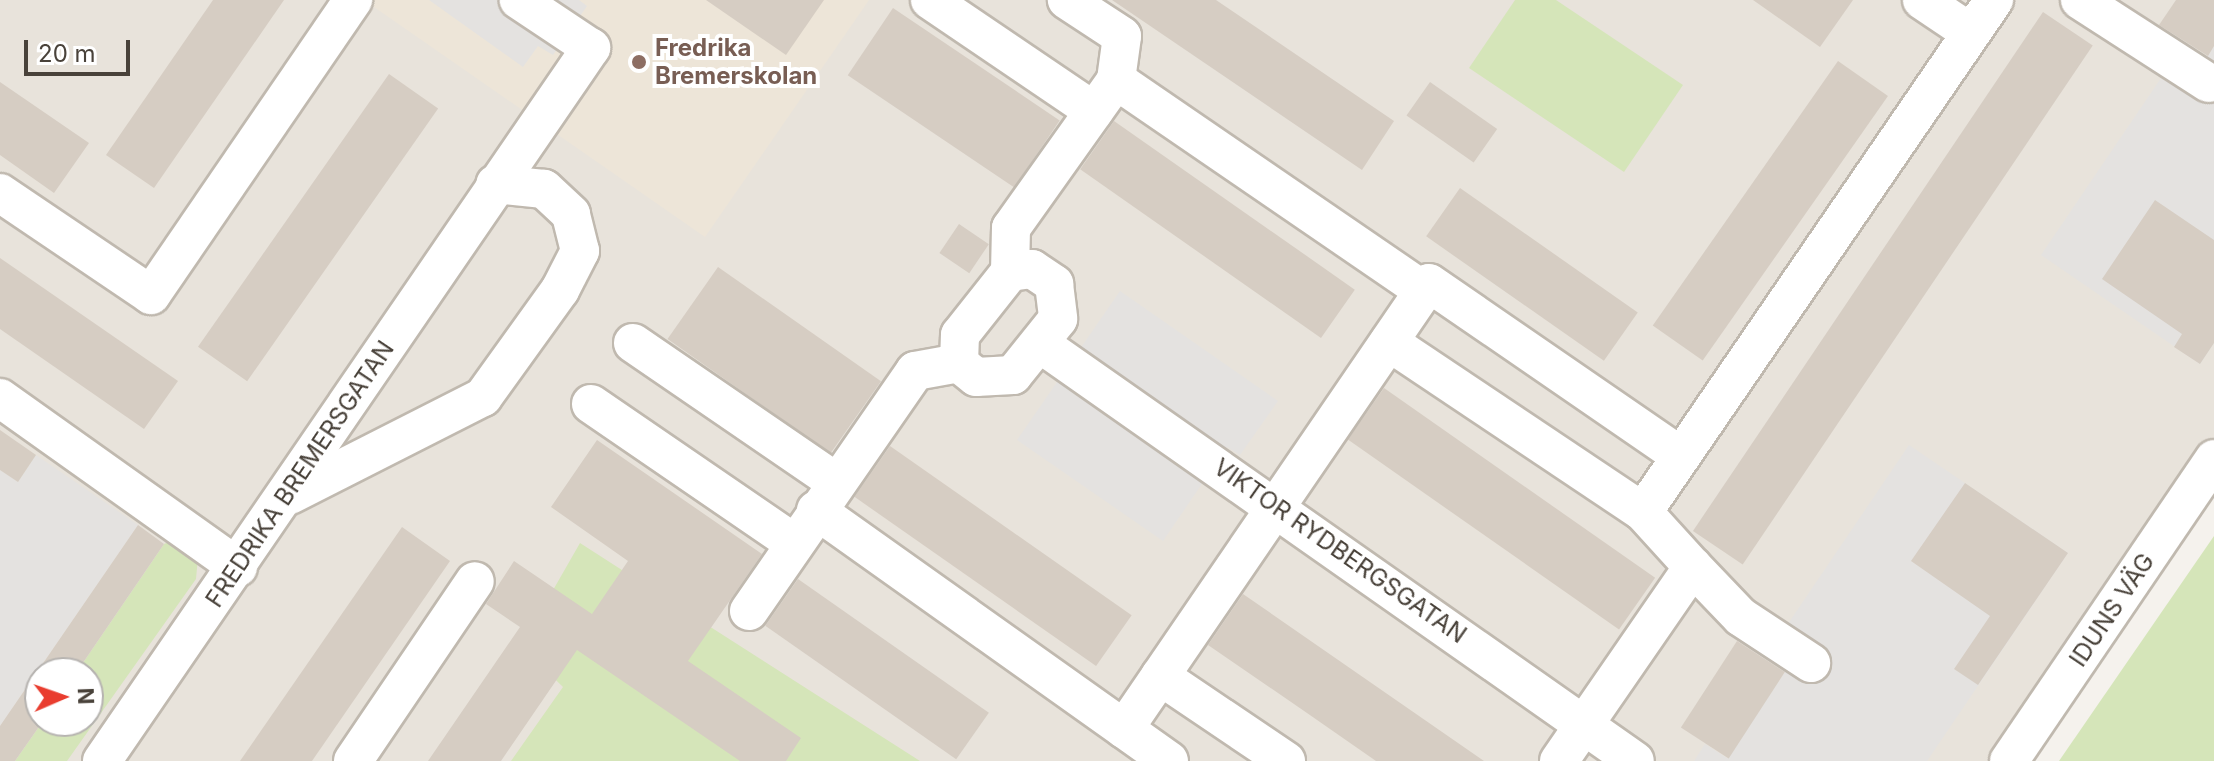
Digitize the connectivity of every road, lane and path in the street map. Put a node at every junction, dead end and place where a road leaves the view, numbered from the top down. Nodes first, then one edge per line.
1 (353, 0) edge
2 (519, 0) edge
3 (930, 0) edge
4 (1067, 0) edge
5 (1922, 0) edge
6 (1994, 0) edge
7 (2080, 0) edge
8 (1971, 33) junction
9 (1116, 80) junction
10 (2209, 83) dead end
11 (1094, 111) junction
12 (495, 184) junction
13 (0, 193) edge
14 (1010, 272) junction
15 (1424, 291) junction
16 (1389, 342) junction
17 (633, 343) dead end
18 (1042, 345) junction
19 (959, 363) junction
20 (0, 398) edge
21 (591, 404) dead end
22 (1681, 456) junction
23 (2214, 459) edge
24 (288, 496) junction
25 (826, 496) junction
26 (1276, 507) junction
27 (1643, 512) junction
28 (794, 543) junction
29 (238, 567) junction
30 (1693, 567) junction
31 (475, 581) dead end
32 (749, 611) dead end
33 (1811, 663) dead end
34 (1160, 676) junction
35 (1585, 721) junction
36 (1124, 729) junction
37 (102, 761) edge
38 (353, 761) edge
39 (1169, 761) edge
40 (1286, 761) edge
41 (1559, 761) edge
42 (1635, 761) edge
43 (2009, 761) edge

1 - 13 street
2 - 12 street, FREDRIKA BREMERSGATAN
3 - 11 street
4 - 9 street
5 - 8 street
6 - 8 street
7 - 10 street
8 - 22 street
9 - 11 street
9 - 15 street
11 - 14 street
12 - 24 street, FREDRIKA BREMERSGATAN
12 - 24 street
14 - 18 street
14 - 19 street
15 - 16 street
15 - 22 street
16 - 26 street
16 - 27 street
17 - 25 street
18 - 19 street
18 - 26 street, VIKTOR RYDBERGSGATAN
19 - 25 street
20 - 29 street
21 - 28 street
22 - 27 street
23 - 43 street, IDUNS VÄG
24 - 29 street, FREDRIKA BREMERSGATAN
25 - 28 street
25 - 36 street
26 - 34 street
26 - 35 street, VIKTOR RYDBERGSGATAN
27 - 30 street
28 - 32 street
29 - 37 street, FREDRIKA BREMERSGATAN
30 - 33 street
30 - 35 street
31 - 38 street
34 - 36 street
34 - 40 street
35 - 41 street
35 - 42 street, VIKTOR RYDBERGSGATAN
36 - 39 street

